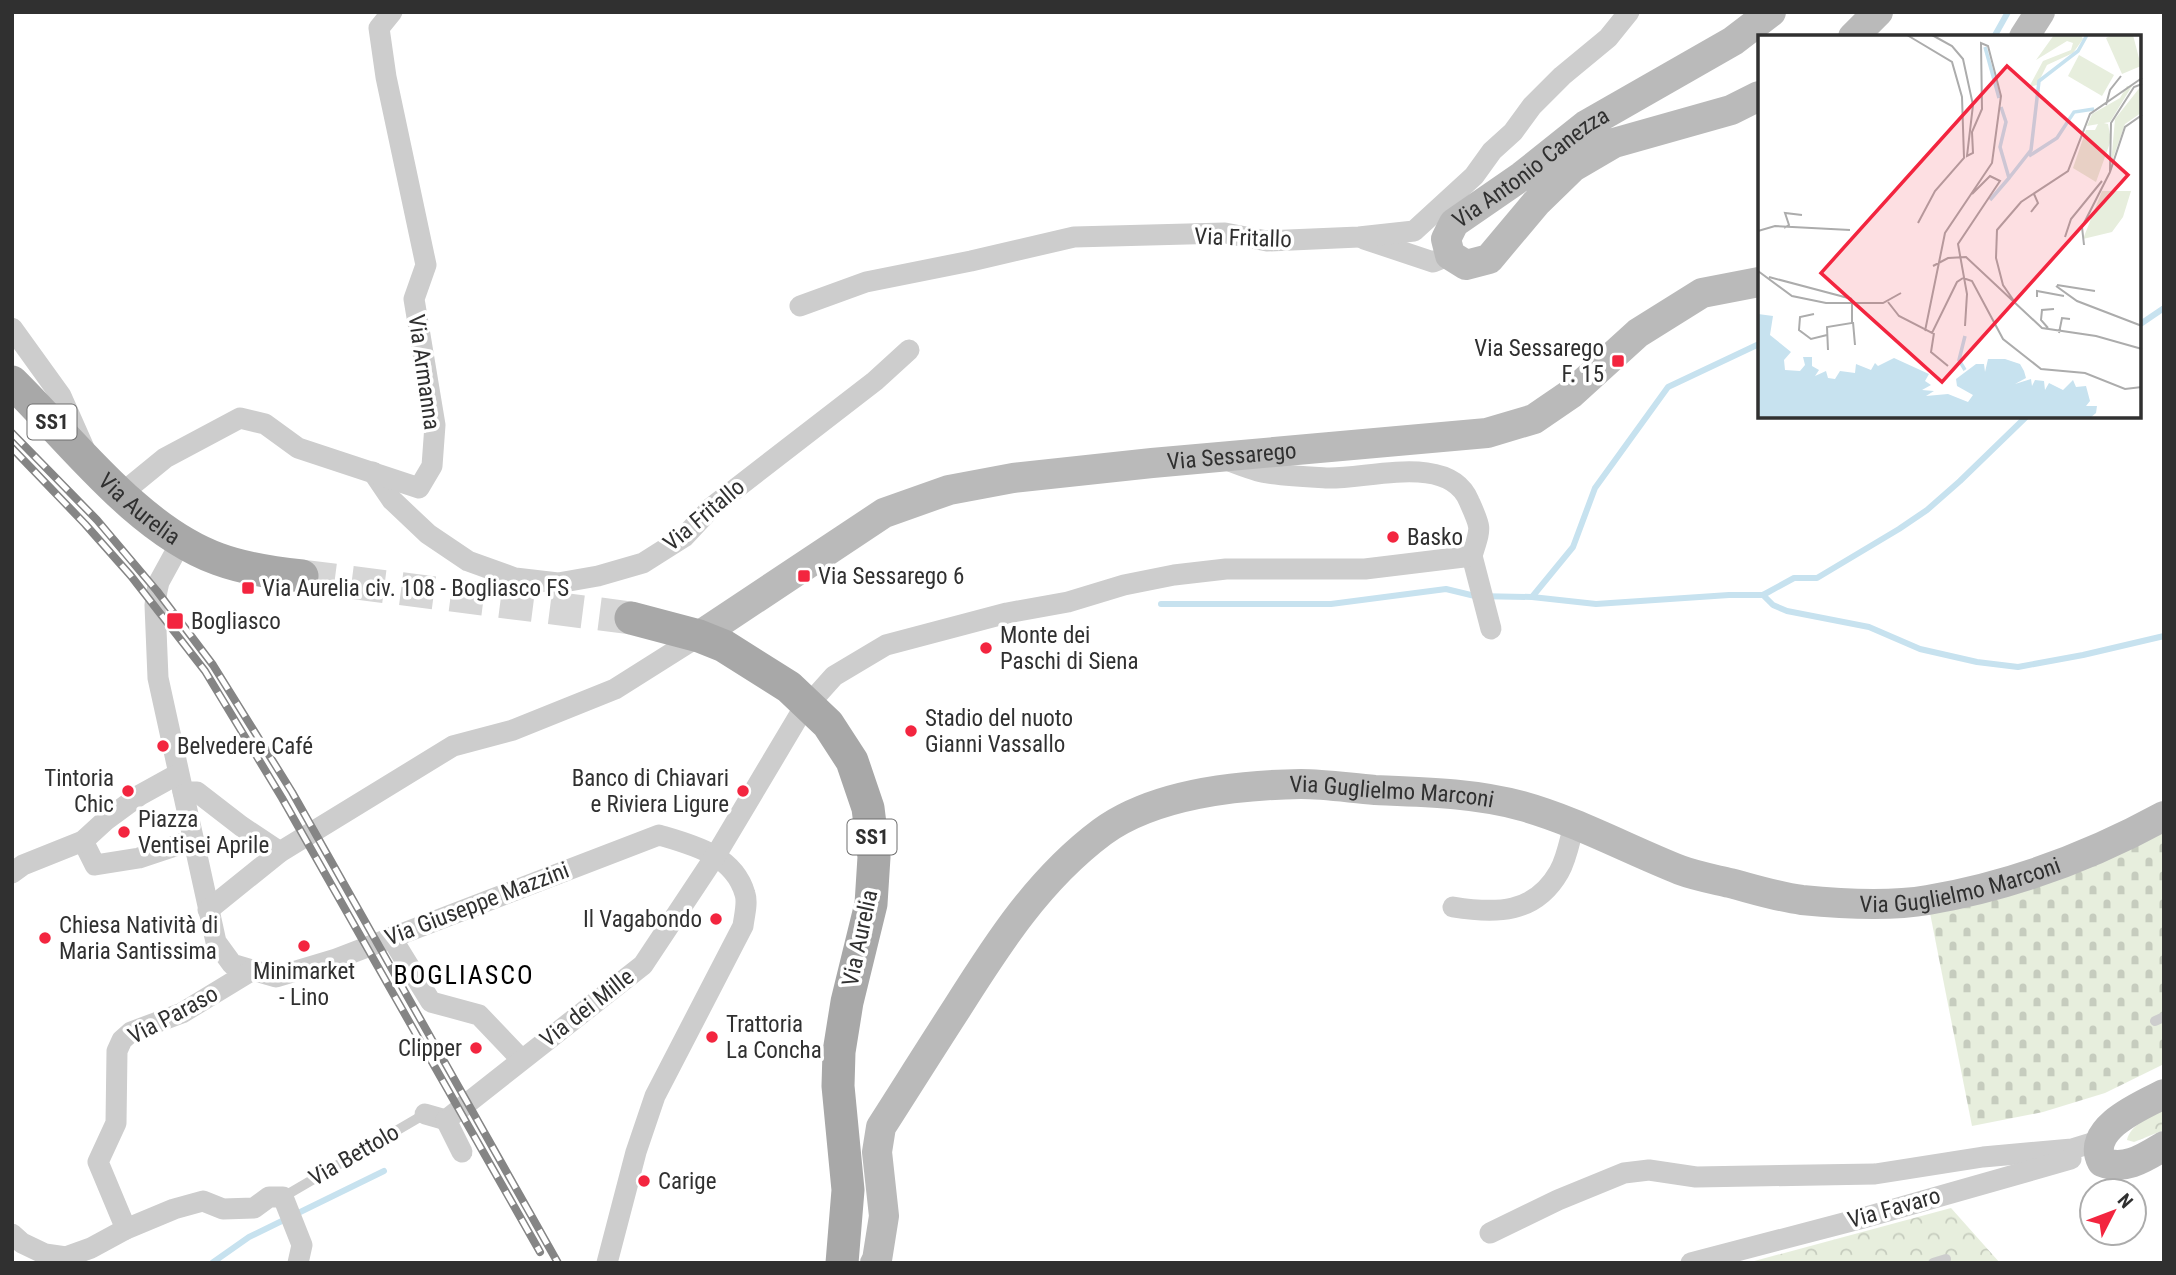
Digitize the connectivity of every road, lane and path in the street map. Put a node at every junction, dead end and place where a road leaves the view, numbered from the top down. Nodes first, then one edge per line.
1 (392, 12) edge
2 (1629, 12) edge
3 (1772, 12) edge
4 (1878, 12) edge
5 (2040, 12) edge
6 (1855, 35) edge
7 (2025, 35) edge
8 (1758, 96) edge
9 (1359, 237) junction
10 (1450, 255) junction
11 (1758, 282) edge
12 (800, 306) dead end
13 (12, 328) edge
14 (909, 350) dead end
15 (12, 382) edge
16 (1215, 456) junction
17 (91, 463) junction
18 (373, 472) junction
19 (121, 494) junction
20 (182, 540) junction
21 (1472, 556) junction
22 (302, 576) tunnel mouth
23 (631, 618) tunnel mouth
24 (1488, 619) dead end
25 (712, 641) junction
26 (181, 783) junction
27 (2164, 816) edge
28 (1574, 825) junction
29 (193, 840) junction
30 (83, 841) junction
31 (280, 852) junction
32 (716, 855) junction
33 (12, 873) edge
34 (1454, 907) dead end
35 (208, 910) junction
36 (391, 937) junction
37 (251, 971) junction
38 (522, 1059) junction
39 (2164, 1094) edge
40 (435, 1117) junction
41 (2164, 1146) edge
42 (2098, 1147) junction
43 (462, 1152) dead end
44 (283, 1197) junction
45 (126, 1229) junction
46 (1490, 1233) dead end
47 (12, 1234) edge
48 (300, 1254) edge
49 (1946, 1259) dead end
50 (607, 1263) edge
51 (842, 1263) edge
52 (875, 1263) edge
53 (1691, 1263) edge
54 (1933, 1263) edge

1 - 18 street, Via Armanna
2 - 9 street, Via Fritallo
3 - 10 street, Via Antonio Canezza
4 - 6 street
5 - 7 street
8 - 10 street, Via Antonio Canezza
9 - 10 street
9 - 12 street, Via Fritallo
11 - 16 street, Via Sessarego
13 - 17 street
14 - 18 street, Via Fritallo
15 - 17 main road, Via Aurelia / SS1
16 - 21 street
16 - 25 street, Via Sessarego
17 - 19 main road, Via Aurelia / SS1
18 - 19 street, Via Armanna
19 - 20 main road, Via Aurelia / SS1
20 - 22 main road, Via Aurelia / SS1
20 - 26 street, Via Giuseppe Mazzini
21 - 24 street
21 - 32 street, Via dei Mille
23 - 25 main road, Via Aurelia / SS1
25 - 31 street
25 - 51 main road, Via Aurelia / SS1
26 - 29 street, Via Giuseppe Mazzini
26 - 30 street
26 - 31 street
27 - 28 street, Via Guglielmo Marconi
28 - 34 street
28 - 52 street, Via Guglielmo Marconi
29 - 30 street
29 - 35 street, Via Giuseppe Mazzini
30 - 33 street
31 - 35 street
32 - 36 street, Via Giuseppe Mazzini
32 - 38 street, Via dei Mille
32 - 50 street, Via Giuseppe Mazzini
35 - 37 street, Via Giuseppe Mazzini
36 - 37 street, Via Giuseppe Mazzini
36 - 38 street
37 - 45 street, Via Paraso
38 - 40 street, Via dei Mille
39 - 42 street
40 - 43 street
40 - 44 lane, Via Bettolo
41 - 42 street
42 - 46 street
42 - 53 street, Via Favaro
44 - 45 street
44 - 48 street
45 - 47 street
49 - 54 lane

